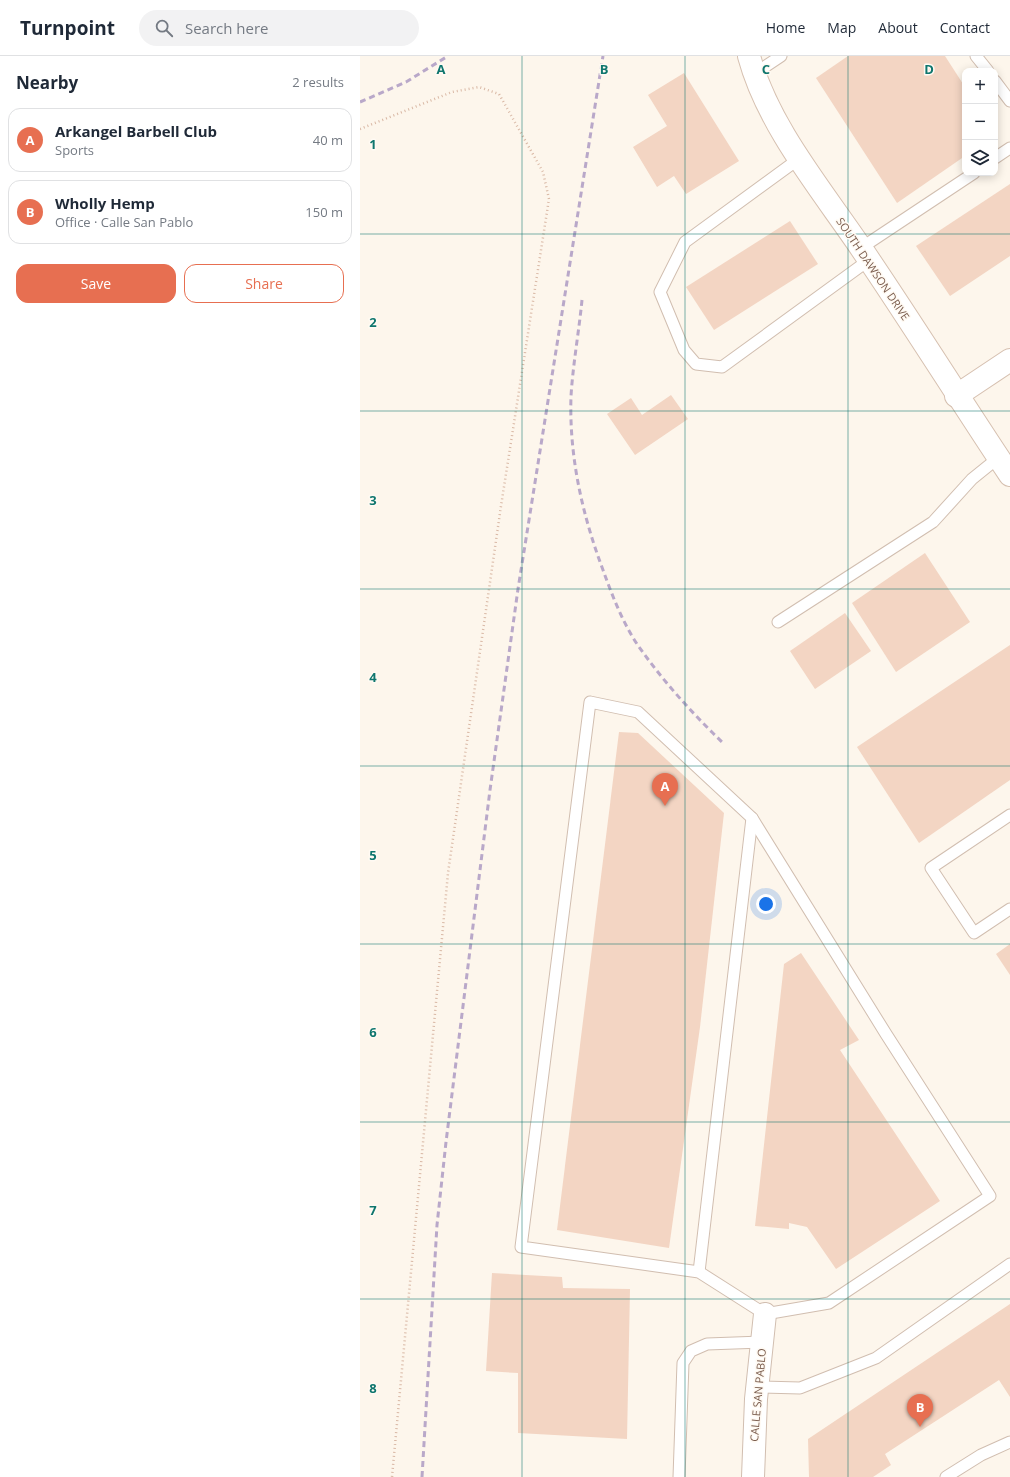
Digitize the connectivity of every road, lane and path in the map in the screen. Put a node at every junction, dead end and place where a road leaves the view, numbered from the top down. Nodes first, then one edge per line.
1 (781, 56) edge
2 (976, 56) edge
3 (752, 65) edge
4 (986, 68) edge
5 (998, 85) edge
6 (1010, 101) edge
7 (360, 129) edge
8 (1010, 148) edge
9 (998, 156) edge
10 (800, 158) junction
11 (970, 176) edge
12 (865, 254) junction
13 (1010, 360) edge
14 (956, 396) junction
15 (1004, 467) edge
16 (778, 622) dead end
17 (1010, 815) edge
18 (752, 818) junction
19 (1010, 909) edge
20 (1010, 1264) edge
21 (699, 1272) junction
22 (765, 1314) junction
23 (762, 1342) junction
24 (758, 1387) junction
25 (1010, 1442) edge
26 (392, 1477) edge
27 (680, 1477) edge
28 (753, 1477) edge
29 (946, 1477) edge

1 - 3 lane
2 - 4 lane
3 - 10 street, SOUTH DAWSON DRIVE
5 - 6 lane
7 - 26 path
8 - 9 lane
10 - 12 street, SOUTH DAWSON DRIVE
10 - 12 lane
11 - 12 lane
12 - 14 street, SOUTH DAWSON DRIVE
13 - 14 street
14 - 15 street, SOUTH DAWSON DRIVE
15 - 16 lane
17 - 19 lane
18 - 21 lane
18 - 21 lane
18 - 22 lane
20 - 24 lane
21 - 22 lane
22 - 23 street, CALLE SAN PABLO
23 - 24 street, CALLE SAN PABLO
23 - 27 lane
24 - 28 street, CALLE SAN PABLO
25 - 29 lane

